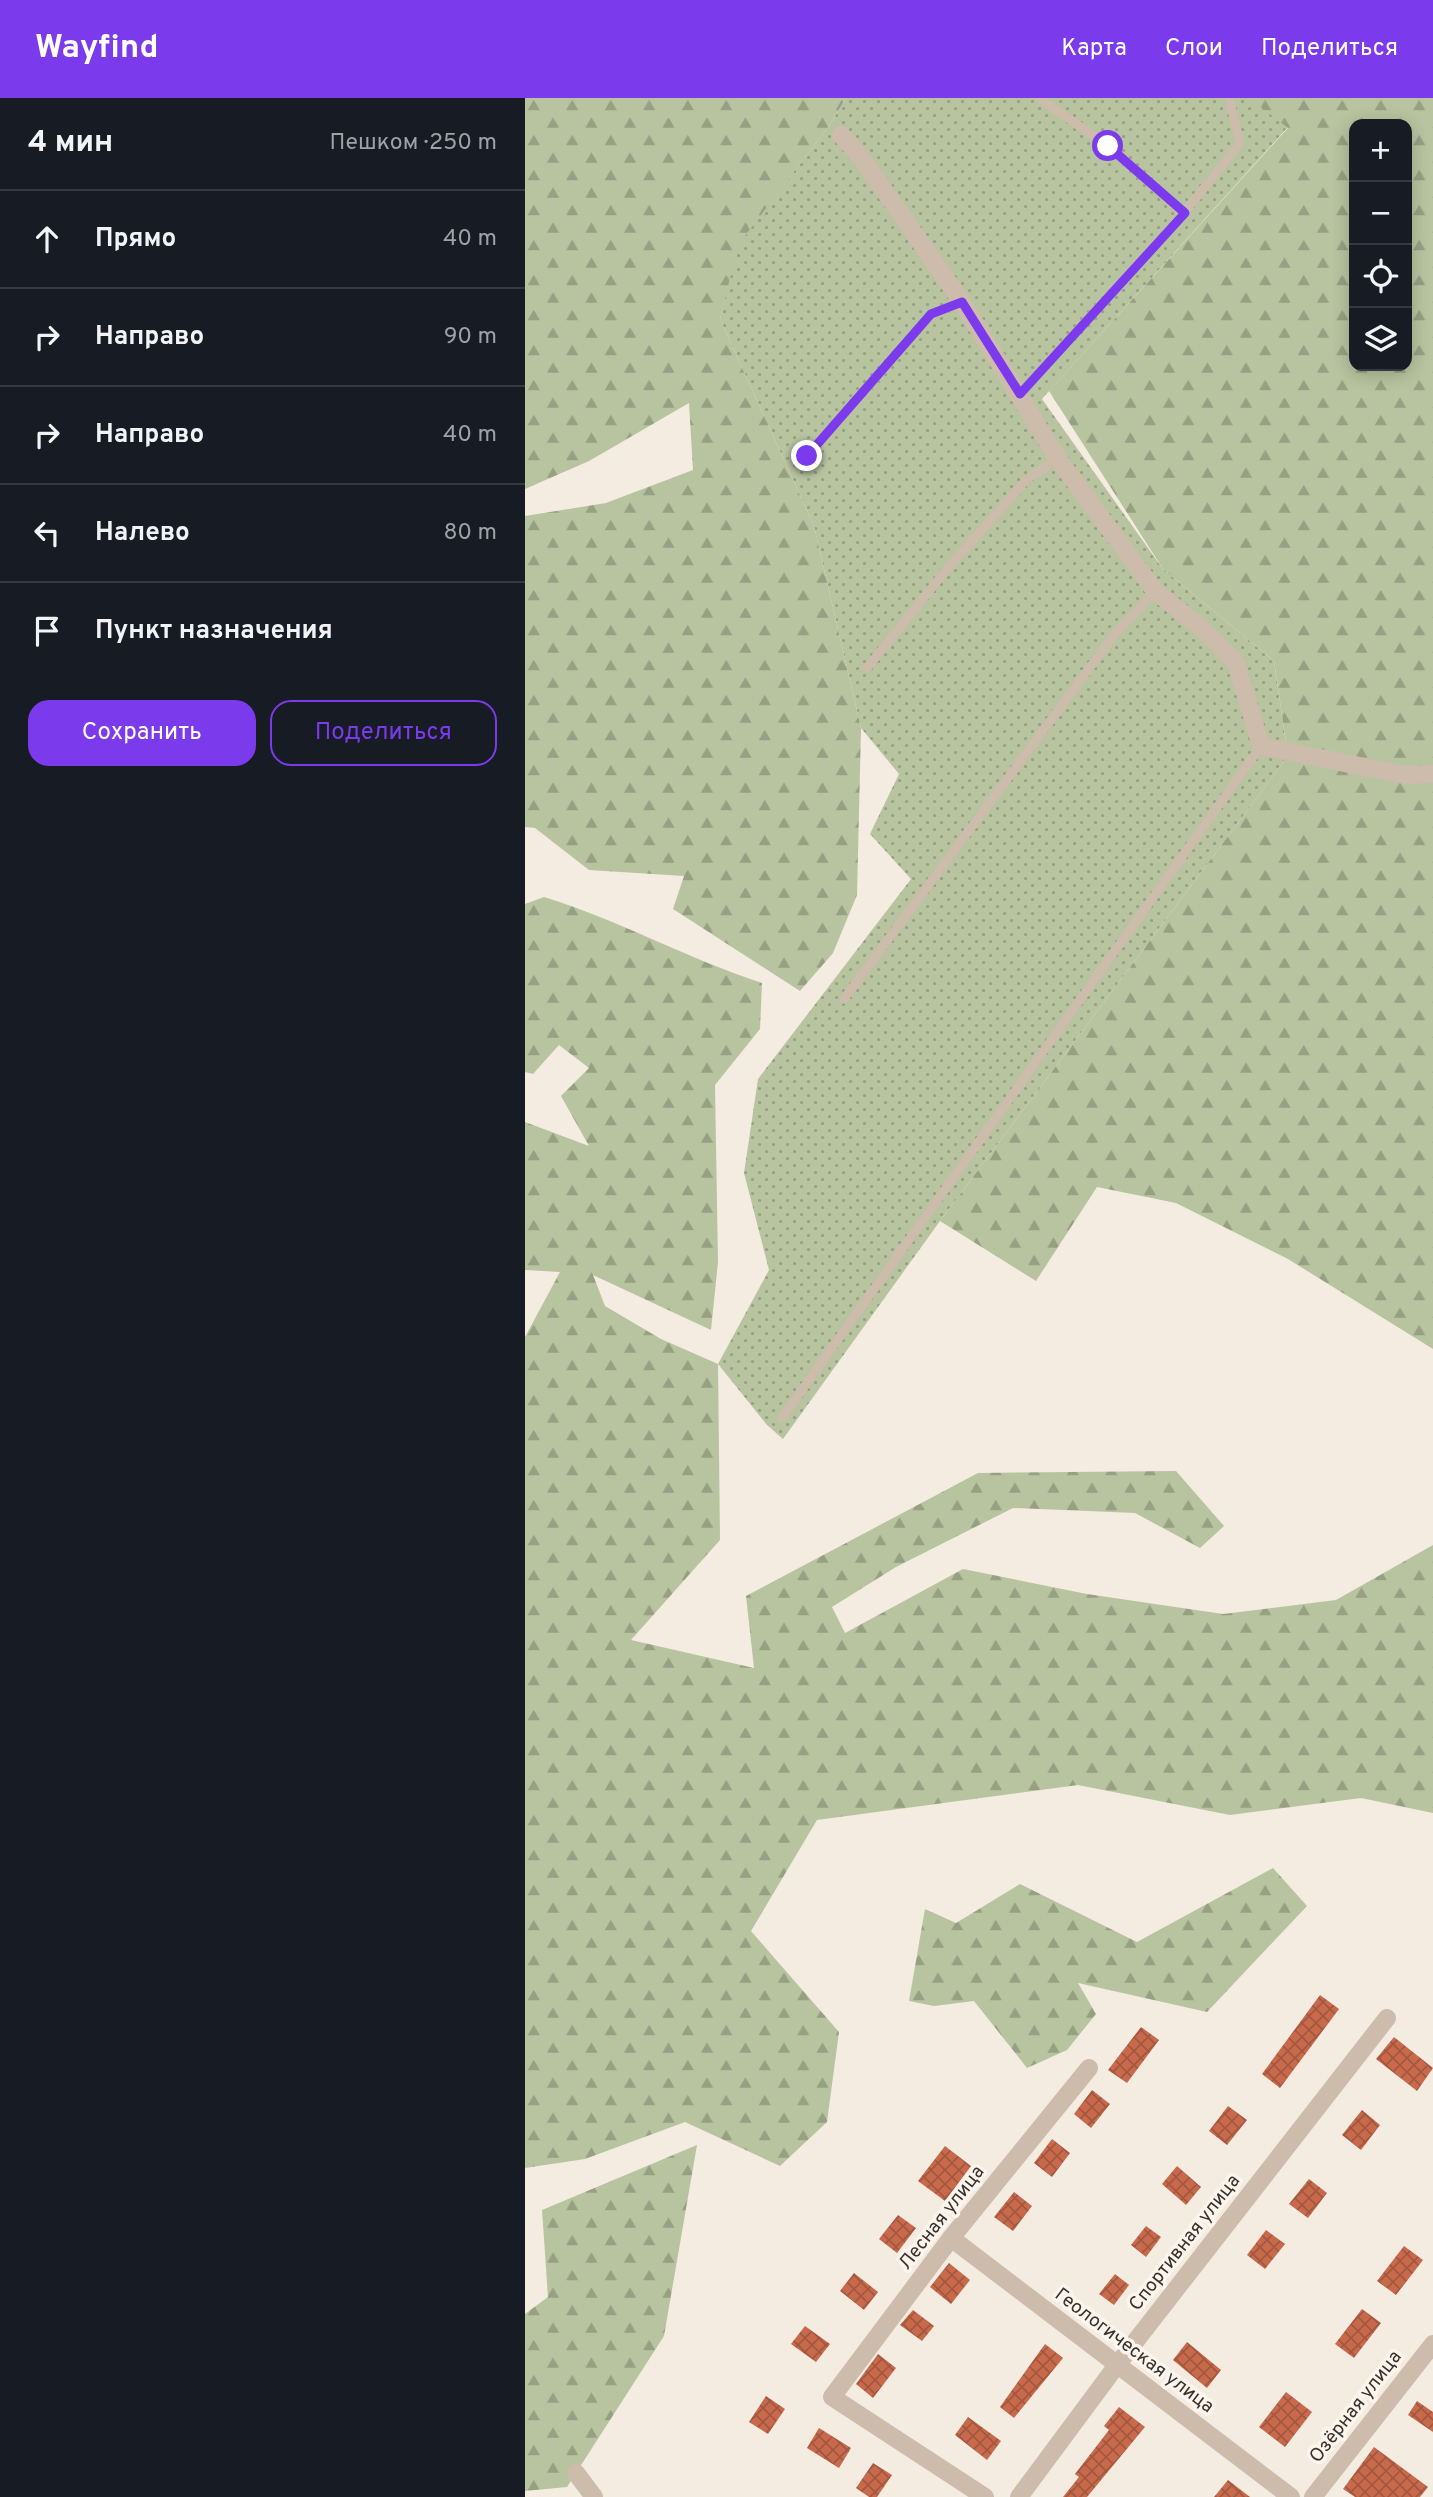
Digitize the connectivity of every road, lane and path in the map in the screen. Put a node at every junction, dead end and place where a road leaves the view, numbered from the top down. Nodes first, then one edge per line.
1 (1039, 98) edge
2 (1229, 98) edge
3 (841, 135) dead end
4 (1185, 213) junction
5 (962, 302) junction
6 (1020, 394) junction
7 (807, 456) dead end
8 (1058, 459) junction
9 (1155, 591) junction
10 (867, 668) dead end
11 (1261, 746) junction
12 (1433, 774) edge
13 (844, 999) dead end
14 (782, 1418) dead end
15 (1387, 2018) dead end
16 (1089, 2068) dead end
17 (951, 2238) junction
18 (1433, 2344) edge
19 (1117, 2365) junction
20 (576, 2473) dead end
21 (594, 2497) edge
22 (985, 2497) edge
23 (1019, 2497) edge
24 (1291, 2497) edge
25 (1313, 2497) edge

1 - 4 lane
2 - 4 lane
3 - 5 street
4 - 6 lane
5 - 6 street
5 - 7 lane
6 - 8 street
8 - 9 street
8 - 10 lane
9 - 11 street
9 - 13 lane
11 - 12 street
11 - 14 lane
15 - 19 street, Спортивная улица
16 - 17 street, Лесная улица
17 - 19 street, Геологическая улица
17 - 22 street, Лесная улица
18 - 25 street, Озёрная улица
19 - 23 street, Спортивная улица
19 - 24 street, Геологическая улица
20 - 21 street

